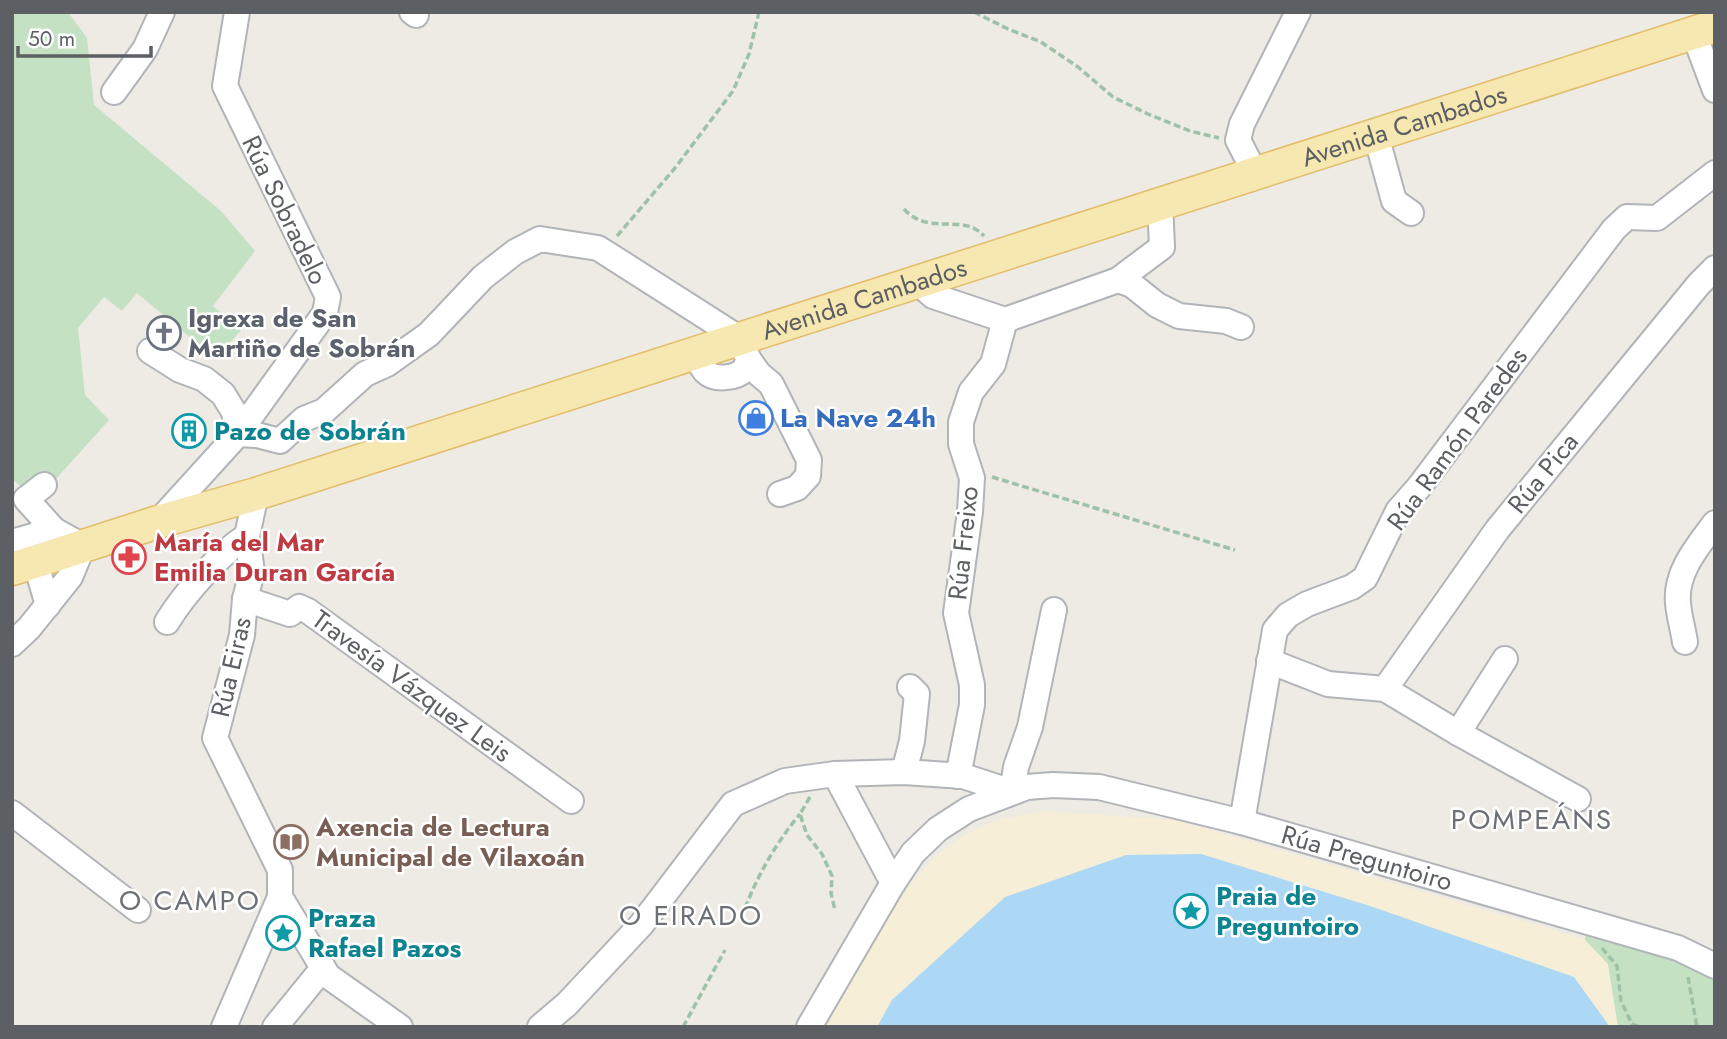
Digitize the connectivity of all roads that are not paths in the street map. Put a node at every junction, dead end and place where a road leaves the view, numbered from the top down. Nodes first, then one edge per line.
1 (162, 12) edge
2 (237, 12) edge
3 (1298, 12) edge
4 (1704, 30) edge
5 (1715, 90) edge
6 (114, 92) dead end
7 (1376, 135) junction
8 (1255, 173) junction
9 (1715, 173) edge
10 (1160, 203) junction
11 (1411, 213) dead end
12 (1715, 268) edge
13 (1118, 280) junction
14 (916, 281) junction
15 (1005, 320) junction
16 (1241, 327) dead end
17 (744, 349) junction
18 (150, 351) dead end
19 (238, 434) junction
20 (44, 485) dead end
21 (256, 494) junction
22 (780, 494) dead end
23 (12, 501) edge
24 (158, 522) junction
25 (1715, 523) edge
26 (54, 530) junction
27 (247, 536) junction
28 (83, 546) junction
29 (20, 557) edge
30 (246, 599) junction
31 (48, 605) junction
32 (1054, 610) dead end
33 (167, 622) dead end
34 (1685, 642) dead end
35 (12, 644) edge
36 (1505, 659) dead end
37 (1269, 661) junction
38 (910, 687) dead end
39 (1385, 690) junction
40 (1458, 733) junction
41 (904, 772) junction
42 (835, 774) junction
43 (958, 776) junction
44 (1012, 792) junction
45 (1578, 799) dead end
46 (571, 801) dead end
47 (12, 813) edge
48 (1242, 822) junction
49 (893, 883) junction
50 (280, 897) junction
51 (138, 911) dead end
52 (1715, 966) edge
53 (323, 968) junction
54 (282, 1024) edge
55 (399, 1026) edge
56 (225, 1027) edge
57 (540, 1027) edge
58 (809, 1027) edge

1 - 6 street
2 - 19 street, Rúa Sobradelo
3 - 8 street
4 - 5 street
4 - 7 main road, Avenida Cambados
7 - 8 main road, Avenida Cambados
7 - 11 street
8 - 10 main road, Avenida Cambados
9 - 37 street, Rúa Ramón Paredes
10 - 13 street
10 - 14 main road, Avenida Cambados
12 - 39 street, Rúa Pica
13 - 15 street
13 - 16 street
14 - 15 street
14 - 17 main road, Avenida Cambados
15 - 43 street, Rúa Freixo
17 - 19 street
17 - 21 main road, Avenida Cambados
17 - 22 street
18 - 19 street
19 - 24 street, Rúa Sobradelo
20 - 26 street
21 - 24 main road, Avenida Cambados
21 - 27 street, Rúa Eiras
23 - 26 street
24 - 28 main road, Avenida Cambados
25 - 34 street
26 - 28 street
26 - 29 street
27 - 30 street, Rúa Eiras
27 - 33 street
28 - 29 main road, Avenida Cambados
28 - 31 street
29 - 31 street
30 - 46 street, Travesía Vázquez Leis
30 - 50 street, Rúa Eiras
31 - 35 street
32 - 44 street
36 - 40 street
37 - 39 street
37 - 48 street, Rúa Ramón Paredes
38 - 41 street
39 - 40 street
40 - 45 street
41 - 42 street, Rúa Preguntoiro
41 - 43 street, Rúa Preguntoiro
42 - 49 street
42 - 57 street, Rúa Preguntoiro
43 - 44 street, Rúa Preguntoiro
44 - 48 street, Rúa Preguntoiro
44 - 49 street, Rúa Preguntoiro
47 - 51 street
48 - 52 street, Rúa Preguntoiro
49 - 58 street, Rúa Preguntoiro
50 - 53 street, Rúa Eiras
50 - 56 street
53 - 54 street
53 - 55 street, Rúa Eiras

